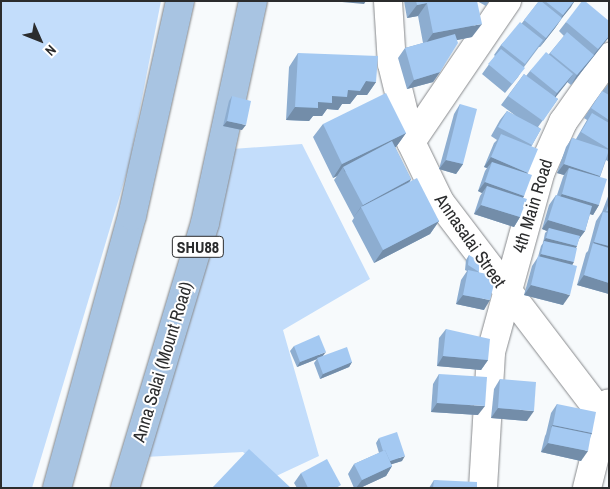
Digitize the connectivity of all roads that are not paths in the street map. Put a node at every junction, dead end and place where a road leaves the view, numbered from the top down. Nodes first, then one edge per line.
1 (180, 1) edge
2 (252, 1) edge
3 (388, 1) edge
4 (507, 1) edge
5 (609, 57) edge
6 (411, 142) junction
7 (506, 292) junction
8 (607, 415) edge
9 (57, 488) edge
10 (125, 488) edge
11 (483, 488) edge
12 (587, 488) edge

1 - 9 main road
2 - 10 main road, Anna Salai (Mount Road) / SHU88
3 - 6 street, Annasalai Street
4 - 6 street
5 - 7 street, 4th Main Road
6 - 7 street, Annasalai Street
7 - 8 street, Annasalai Street
7 - 11 street, 4th Main Road
8 - 12 street

